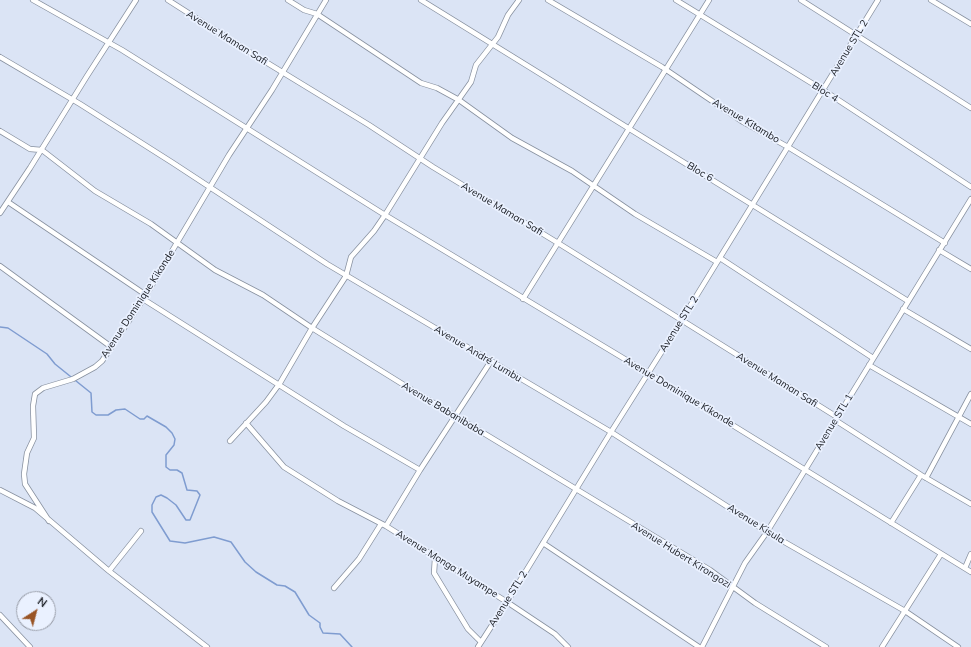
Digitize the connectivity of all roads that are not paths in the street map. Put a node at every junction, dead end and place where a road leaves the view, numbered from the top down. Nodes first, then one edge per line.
1 (33, 0) edge
2 (136, 0) edge
3 (168, 0) edge
4 (288, 0) edge
5 (326, 0) edge
6 (421, 0) edge
7 (519, 0) edge
8 (548, 0) edge
9 (676, 0) edge
10 (709, 0) edge
11 (801, 0) edge
12 (878, 0) edge
13 (931, 0) edge
14 (317, 14) junction
15 (700, 14) junction
16 (971, 24) edge
17 (856, 35) junction
18 (108, 42) junction
19 (492, 44) junction
20 (0, 57) edge
21 (665, 70) junction
22 (283, 73) junction
23 (823, 90) junction
24 (73, 100) junction
25 (459, 100) junction
26 (971, 108) edge
27 (629, 128) junction
28 (247, 129) junction
29 (0, 131) edge
30 (788, 146) junction
31 (42, 150) junction
32 (420, 158) junction
33 (594, 186) junction
34 (971, 187) edge
35 (210, 188) junction
36 (971, 199) edge
37 (8, 202) junction
38 (753, 204) junction
39 (0, 213) edge
40 (385, 215) junction
41 (177, 242) junction
42 (944, 242) junction
43 (558, 243) junction
44 (940, 250) junction
45 (718, 260) junction
46 (0, 266) edge
47 (971, 269) edge
48 (346, 276) junction
49 (144, 297) junction
50 (523, 299) junction
51 (908, 301) junction
52 (903, 309) junction
53 (682, 321) junction
54 (312, 328) junction
55 (110, 346) junction
56 (971, 349) edge
57 (873, 358) junction
58 (491, 361) junction
59 (869, 365) junction
60 (648, 373) junction
61 (280, 383) junction
62 (971, 394) edge
63 (454, 416) junction
64 (959, 417) junction
65 (836, 419) junction
66 (246, 423) junction
67 (971, 424) edge
68 (610, 432) junction
69 (230, 441) dead end
70 (420, 470) junction
71 (805, 470) junction
72 (921, 475) junction
73 (926, 478) junction
74 (576, 489) junction
75 (0, 490) edge
76 (971, 504) edge
77 (49, 521) junction
78 (891, 523) junction
79 (384, 525) junction
80 (141, 531) dead end
81 (768, 532) junction
82 (543, 543) junction
83 (941, 554) junction
84 (971, 554) edge
85 (435, 558) junction
86 (965, 568) junction
87 (109, 571) junction
88 (971, 572) edge
89 (732, 586) junction
90 (334, 588) dead end
91 (508, 602) junction
92 (905, 611) junction
93 (0, 615) edge
94 (479, 645) edge
95 (567, 646) edge
96 (30, 647) edge
97 (207, 647) edge
98 (699, 647) edge
99 (702, 647) edge
100 (826, 647) edge
101 (882, 647) edge
102 (958, 647) edge

1 - 18 street, Avenue Dominique Kikonde
2 - 18 street
3 - 22 street, Avenue Maman Safi
4 - 14 street
5 - 14 street, Avenue Dominique Kikonde
6 - 19 street, Bloc 6
7 - 19 street
8 - 21 street, Avenue Kitambo
9 - 15 street, Bloc 4
10 - 15 street
11 - 17 street
12 - 17 street, Avenue STL 2
13 - 16 street
14 - 22 street, Avenue Dominique Kikonde
14 - 25 street
15 - 21 street
15 - 23 street, Bloc 4
17 - 23 street, Avenue STL 2
17 - 26 street
18 - 24 street
18 - 28 street, Avenue Dominique Kikonde
19 - 25 street
19 - 27 street, Bloc 6
20 - 24 street, Avenue André Lumbu
21 - 27 street
21 - 30 street, Avenue Kitambo
22 - 28 street, Avenue Dominique Kikonde
22 - 32 street, Avenue Maman Safi
23 - 30 street, Avenue STL 2
23 - 34 street, Bloc 4
24 - 31 street
24 - 35 street, Avenue André Lumbu
25 - 32 street
25 - 33 street
27 - 33 street
27 - 38 street, Bloc 6
28 - 35 street, Avenue Dominique Kikonde
28 - 40 street, Avenue Dominique Kikonde
29 - 31 street
30 - 38 street, Avenue STL 2
30 - 42 street, Avenue Kitambo
31 - 37 street
31 - 41 street, Avenue Babanibaba
32 - 40 street
32 - 43 street, Avenue Maman Safi
33 - 43 street
33 - 45 street
35 - 41 street, Avenue Dominique Kikonde
35 - 48 street, Avenue André Lumbu
36 - 42 street, Avenue STL 1
37 - 39 street
37 - 49 street
38 - 45 street, Avenue STL 2
38 - 51 street, Bloc 6
40 - 48 street
40 - 50 street, Avenue Dominique Kikonde
41 - 49 street, Avenue Dominique Kikonde
41 - 54 street, Avenue Babanibaba
42 - 44 street, Avenue STL 1
43 - 50 street
43 - 53 street, Avenue Maman Safi
44 - 47 street
44 - 51 street, Avenue STL 1
45 - 53 street, Avenue STL 2
45 - 57 street
46 - 55 street
48 - 54 street
48 - 58 street, Avenue André Lumbu
49 - 55 street, Avenue Dominique Kikonde
49 - 61 street
50 - 60 street, Avenue Dominique Kikonde
51 - 52 street, Avenue STL 1
52 - 56 street
52 - 57 street, Avenue STL 1
53 - 60 street, Avenue STL 2
53 - 65 street, Avenue Maman Safi
54 - 61 street
54 - 63 street, Avenue Babanibaba
55 - 77 street, Avenue Dominique Kikonde
57 - 59 street, Avenue STL 1
58 - 63 street, Avenue Monga Muyampe
58 - 68 street, Avenue André Lumbu
59 - 64 street
59 - 65 street, Avenue STL 1
60 - 68 street, Avenue STL 2
60 - 71 street, Avenue Dominique Kikonde
61 - 66 street
61 - 70 street
62 - 64 street
63 - 70 street, Avenue Monga Muyampe
63 - 74 street, Avenue Babanibaba
64 - 67 street
64 - 73 street
65 - 71 street, Avenue STL 1
65 - 72 street, Avenue Maman Safi
66 - 69 street
66 - 79 street
68 - 74 street, Avenue STL 2
68 - 81 street, Avenue Kisula
70 - 79 street, Avenue Monga Muyampe
71 - 78 street, Avenue Dominique Kikonde
71 - 81 street, Avenue STL 1
72 - 73 street, Avenue Maman Safi
72 - 78 street
73 - 76 street, Avenue Maman Safi
74 - 82 street, Avenue STL 2
74 - 89 street, Avenue Hubert Kirongozi
75 - 77 street
77 - 87 street
78 - 83 street, Avenue Dominique Kikonde
79 - 85 street, Avenue Monga Muyampe
79 - 90 street
80 - 87 street
81 - 89 street, Avenue STL 1
81 - 92 street, Avenue Kisula
82 - 91 street, Avenue STL 2
82 - 98 street
83 - 86 street, Avenue Dominique Kikonde
83 - 92 street
84 - 86 street
85 - 91 street, Avenue Monga Muyampe
85 - 94 street
86 - 88 street, Avenue Dominique Kikonde
87 - 97 street
89 - 99 street, Avenue STL 1
89 - 100 street, Avenue Hubert Kirongozi
91 - 94 street, Avenue STL 2
91 - 95 street, Avenue Monga Muyampe
92 - 101 street
92 - 102 street, Avenue Kisula
93 - 96 street

